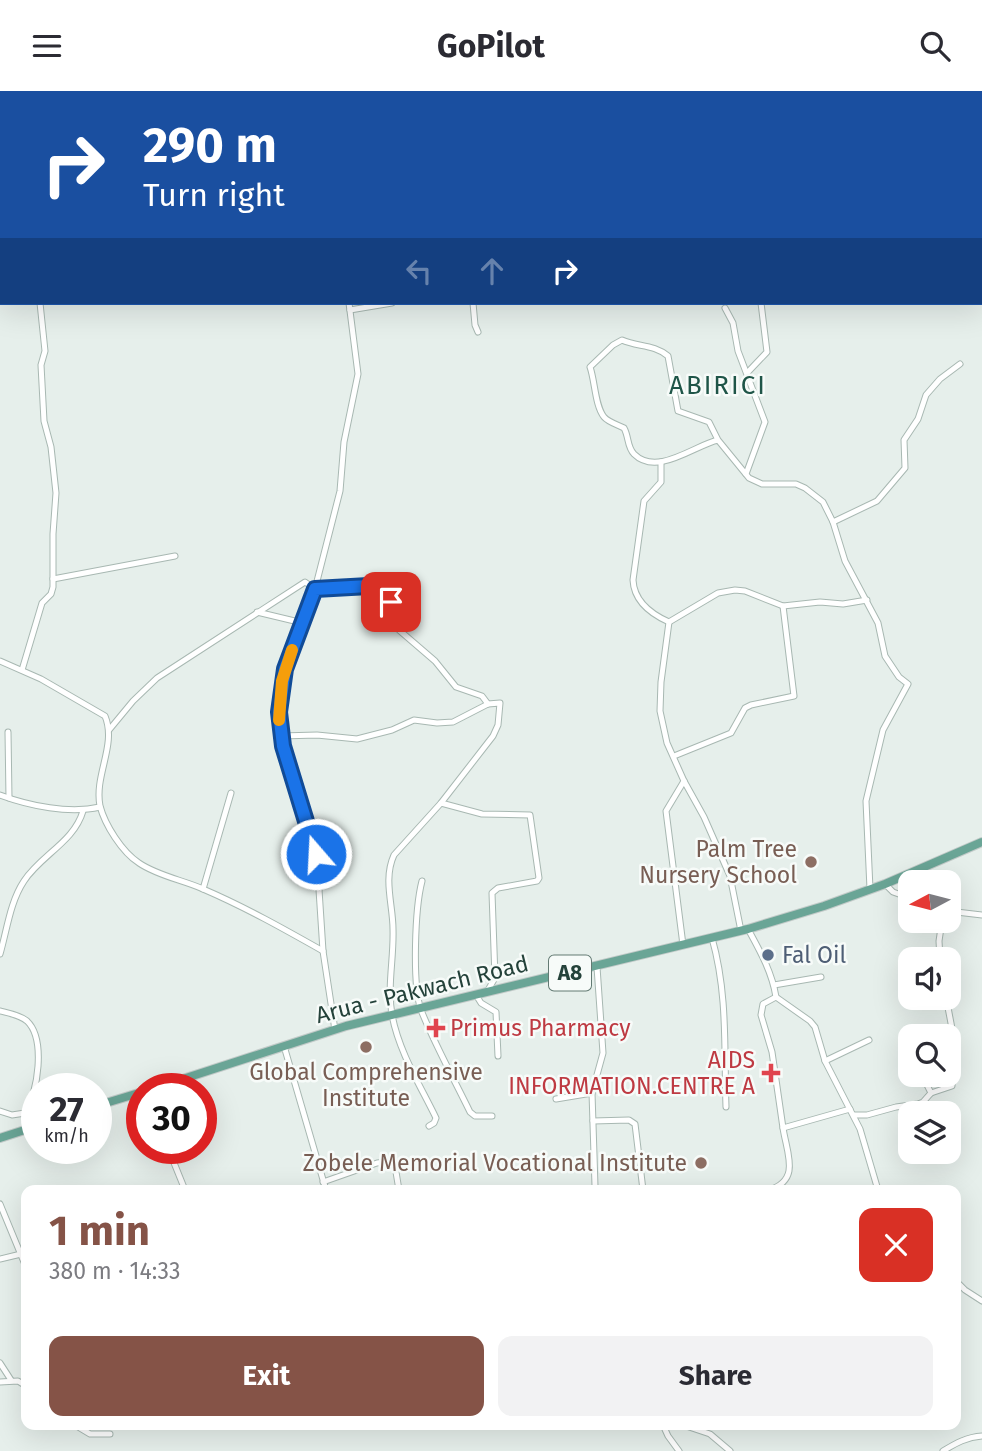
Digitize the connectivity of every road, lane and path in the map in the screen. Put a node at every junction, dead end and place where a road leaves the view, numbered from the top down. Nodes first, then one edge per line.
1 (40, 305) edge
2 (473, 305) edge
3 (761, 305) edge
4 (349, 306) edge
5 (725, 308) dead end
6 (478, 332) dead end
7 (960, 364) dead end
8 (747, 373) junction
9 (718, 440) junction
10 (661, 462) junction
11 (746, 474) junction
12 (833, 522) junction
13 (175, 556) dead end
14 (53, 579) junction
15 (315, 589) junction
16 (867, 600) junction
17 (783, 606) junction
18 (257, 612) junction
19 (669, 622) junction
20 (303, 623) junction
21 (0, 661) edge
22 (22, 670) junction
23 (488, 704) junction
24 (109, 730) junction
25 (8, 732) dead end
26 (281, 736) junction
27 (674, 756) junction
28 (684, 781) junction
29 (231, 793) dead end
30 (0, 795) edge
31 (9, 798) junction
32 (441, 803) junction
33 (100, 807) junction
34 (83, 811) junction
35 (982, 842) edge
36 (422, 881) dead end
37 (885, 884) junction
38 (203, 889) junction
39 (870, 889) junction
40 (898, 894) edge
41 (961, 913) edge
42 (982, 915) edge
43 (745, 930) junction
44 (712, 938) junction
45 (684, 945) junction
46 (323, 951) junction
47 (0, 954) edge
48 (597, 967) junction
49 (821, 977) dead end
50 (774, 985) junction
51 (488, 992) junction
52 (476, 995) junction
53 (776, 997) junction
54 (420, 1007) junction
55 (948, 1010) edge
56 (0, 1011) edge
57 (392, 1014) junction
58 (335, 1030) junction
59 (869, 1040) dead end
60 (284, 1046) junction
61 (498, 1056) dead end
62 (825, 1061) junction
63 (36, 1073) edge
64 (201, 1073) edge
65 (928, 1087) edge
66 (592, 1093) junction
67 (931, 1093) junction
68 (556, 1099) dead end
69 (726, 1107) dead end
70 (0, 1111) edge
71 (852, 1112) junction
72 (21, 1114) edge
73 (492, 1116) dead end
74 (593, 1121) junction
75 (429, 1126) dead end
76 (783, 1128) junction
77 (21, 1131) edge
78 (0, 1138) edge
79 (174, 1164) edge
80 (323, 1182) junction
81 (182, 1185) edge
82 (324, 1185) edge
83 (398, 1185) edge
84 (595, 1185) dead end
85 (642, 1185) edge
86 (778, 1185) edge
87 (876, 1185) edge
88 (0, 1204) edge
89 (21, 1254) joint
90 (0, 1259) edge
91 (961, 1286) edge
92 (982, 1301) edge
93 (0, 1363) edge
94 (11, 1380) junction
95 (0, 1382) edge
96 (21, 1382) edge
97 (83, 1430) edge
98 (665, 1430) edge
99 (698, 1430) edge
100 (110, 1434) dead end
101 (982, 1436) edge
102 (679, 1451) edge
103 (730, 1451) edge
104 (943, 1451) edge

1 - 14 street
2 - 6 street
3 - 8 street
4 - 15 street
5 - 8 street
7 - 12 street
8 - 11 street
9 - 10 street
9 - 10 street
9 - 11 street
10 - 19 street
11 - 12 street
12 - 16 street
13 - 14 street
14 - 22 street
15 - 18 street
15 - 20 street
15 - 23 street
16 - 17 street
16 - 39 street
17 - 19 street
17 - 27 street
18 - 20 street
18 - 24 street
19 - 27 street
20 - 26 street
21 - 22 street
22 - 24 street
23 - 26 street
23 - 32 street
24 - 33 street
25 - 31 street
26 - 46 street
27 - 28 street
28 - 43 street
28 - 45 street
29 - 38 street
30 - 31 street
31 - 34 street
32 - 51 street
32 - 57 street
33 - 34 street
33 - 38 street
34 - 47 street
35 - 37 main road, Arua - Pakwach Road / A8
36 - 54 street
37 - 39 main road, Arua - Pakwach Road / A8
37 - 40 street
38 - 46 street
39 - 43 main road, Arua - Pakwach Road / A8
41 - 42 street
43 - 44 main road, Arua - Pakwach Road / A8
43 - 50 street
44 - 45 main road, Arua - Pakwach Road / A8
44 - 69 street
45 - 48 main road, Arua - Pakwach Road / A8
46 - 58 street
48 - 51 main road, Arua - Pakwach Road / A8
48 - 66 street
49 - 50 street
50 - 53 street
51 - 52 main road, Arua - Pakwach Road / A8
52 - 54 main road, Arua - Pakwach Road / A8
52 - 61 street
53 - 62 street
53 - 76 street
54 - 57 main road, Arua - Pakwach Road / A8
54 - 73 street
55 - 67 street
56 - 63 street
57 - 58 main road, Arua - Pakwach Road / A8
57 - 75 street
58 - 60 main road, Arua - Pakwach Road / A8
59 - 62 street
60 - 64 main road, Arua - Pakwach Road / A8
60 - 80 street
62 - 71 street
65 - 67 street
66 - 68 street
66 - 74 street
67 - 71 street
70 - 72 street
71 - 76 street
71 - 87 street
74 - 84 street
74 - 85 street
76 - 86 street
77 - 78 main road
79 - 81 street
80 - 82 street
80 - 83 street
88 - 89 street
89 - 90 street
91 - 92 street
93 - 94 street
94 - 95 street
94 - 96 street
97 - 100 street
98 - 102 street
99 - 103 street
101 - 104 street

